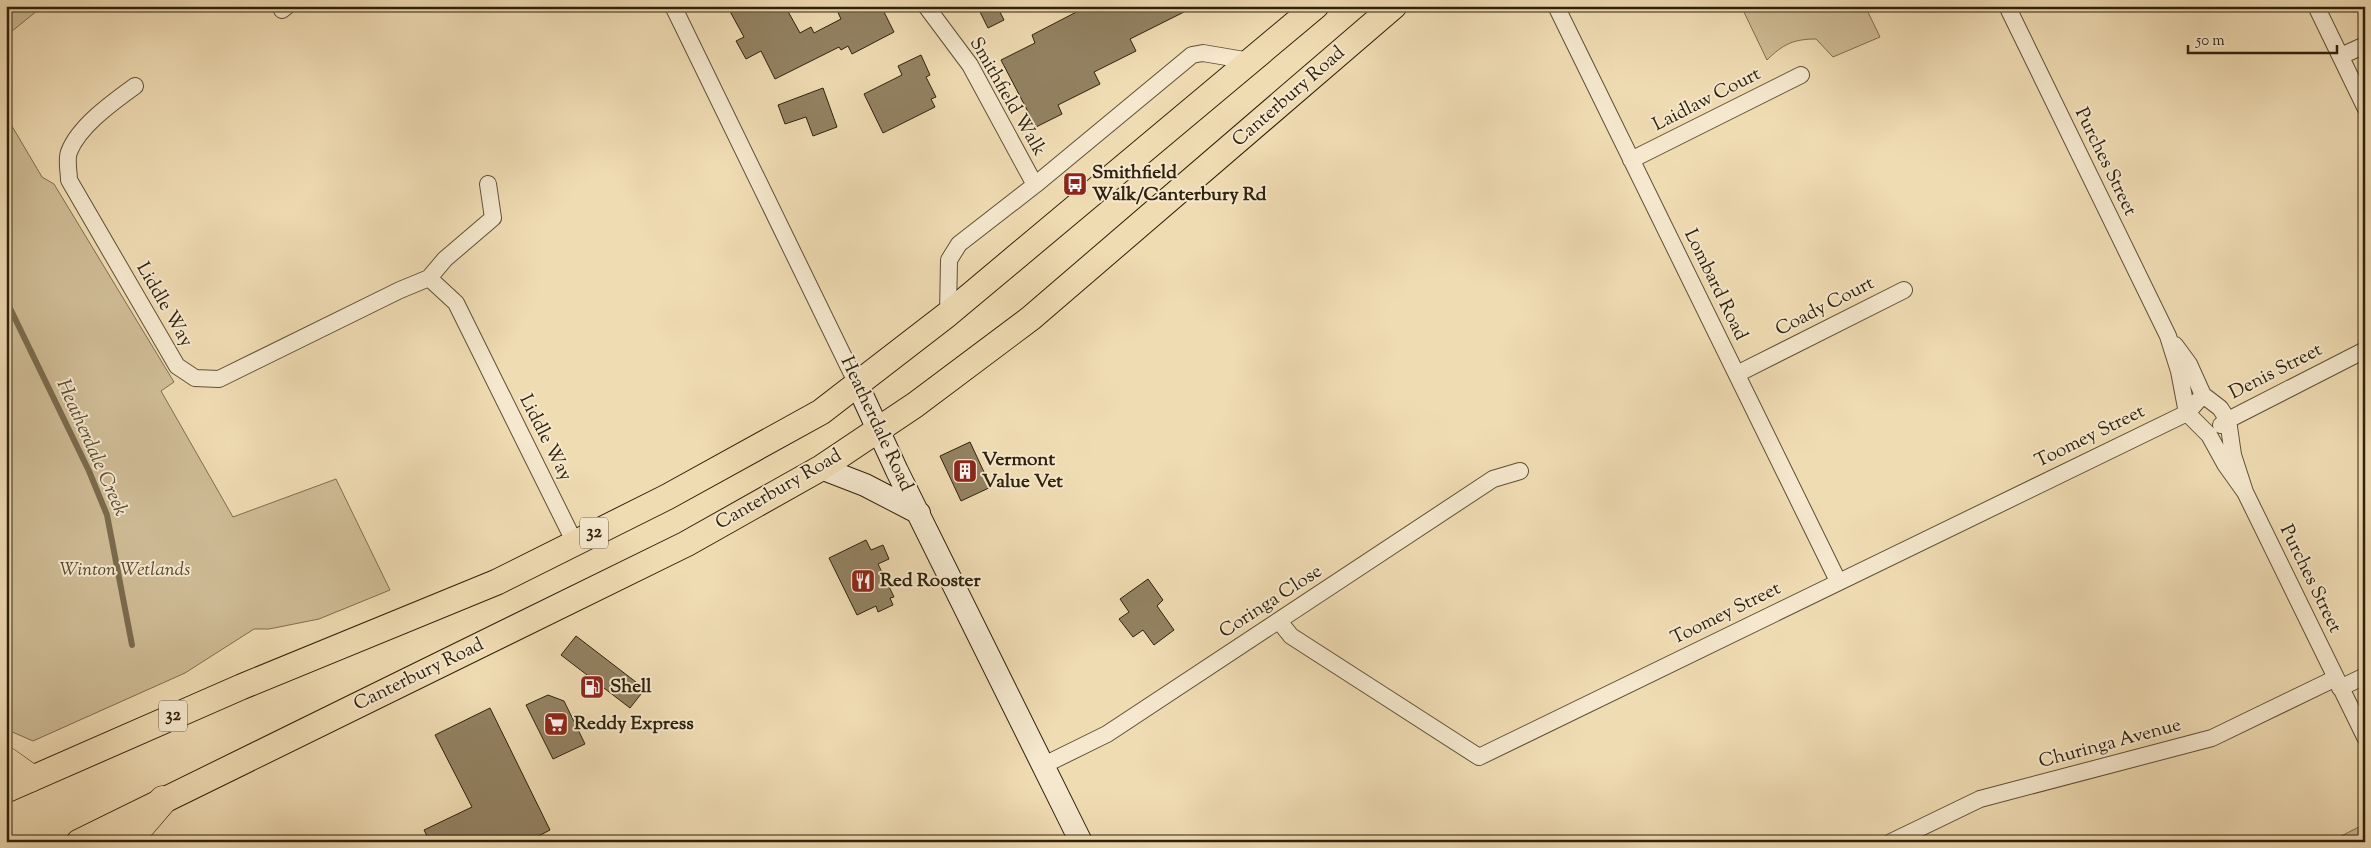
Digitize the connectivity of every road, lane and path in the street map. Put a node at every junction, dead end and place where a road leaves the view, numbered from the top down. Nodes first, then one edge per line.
1 (673, 6) edge
2 (926, 6) edge
3 (1316, 6) edge
4 (1394, 6) edge
5 (1556, 6) edge
6 (2007, 6) edge
7 (2316, 6) edge
8 (2365, 45) edge
9 (2341, 56) junction
10 (1250, 61) junction
11 (1801, 75) dead end
12 (135, 86) dead end
13 (2365, 107) edge
14 (1631, 160) junction
15 (488, 184) dead end
16 (1035, 185) junction
17 (429, 278) junction
18 (1904, 290) dead end
19 (948, 314) junction
20 (2168, 336) junction
21 (2365, 350) edge
22 (1737, 374) junction
23 (857, 384) junction
24 (2203, 395) junction
25 (2187, 413) junction
26 (2228, 420) junction
27 (878, 430) junction
28 (2209, 435) junction
29 (821, 468) junction
30 (1520, 471) dead end
31 (2245, 492) junction
32 (918, 513) junction
33 (575, 543) junction
34 (1838, 581) junction
35 (1279, 621) junction
36 (2365, 676) edge
37 (2338, 683) junction
38 (2365, 737) edge
39 (6, 761) edge
40 (1044, 765) junction
41 (18, 784) edge
42 (163, 800) junction
43 (79, 842) edge
44 (127, 842) edge
45 (1081, 842) edge
46 (1891, 842) edge

1 - 23 street, Heatherdale Road
2 - 16 street, Smithfield Walk
3 - 10 main road, 32
4 - 27 main road, Canterbury Road
5 - 14 street, Lombard Road
6 - 20 street, Purches Street
7 - 9 street
8 - 9 street
9 - 13 street
10 - 16 street
10 - 19 main road, 32
11 - 14 street, Laidlaw Court
12 - 17 street, Liddle Way
14 - 22 street, Lombard Road
15 - 17 street, Liddle Way
16 - 19 street
17 - 33 street, Liddle Way
18 - 22 street, Coady Court
19 - 23 main road, 32
20 - 24 street, Purches Street
20 - 25 street, Purches Street
21 - 26 street, Denis Street
22 - 34 street, Lombard Road
23 - 27 main road, Heatherdale Road
23 - 33 main road, 32
24 - 25 street, Toomey Street
24 - 26 street, Purches Street
25 - 28 street, Purches Street
25 - 34 street, Toomey Street
26 - 28 street, Denis Street
26 - 31 street, Purches Street
27 - 29 main road, Canterbury Road
27 - 32 main road, Heatherdale Road
28 - 31 street, Purches Street
29 - 32 main road
29 - 42 main road, Canterbury Road
30 - 35 street, Coringa Close
31 - 37 street, Purches Street
32 - 40 main road, Heatherdale Road
33 - 41 main road, 32
34 - 35 street, Toomey Street
35 - 40 street, Coringa Close
36 - 37 street, Churinga Avenue
37 - 38 street, Purches Street
37 - 46 street, Churinga Avenue
39 - 41 highway
40 - 45 main road, Heatherdale Road
42 - 43 main road, Canterbury Road
42 - 44 highway

